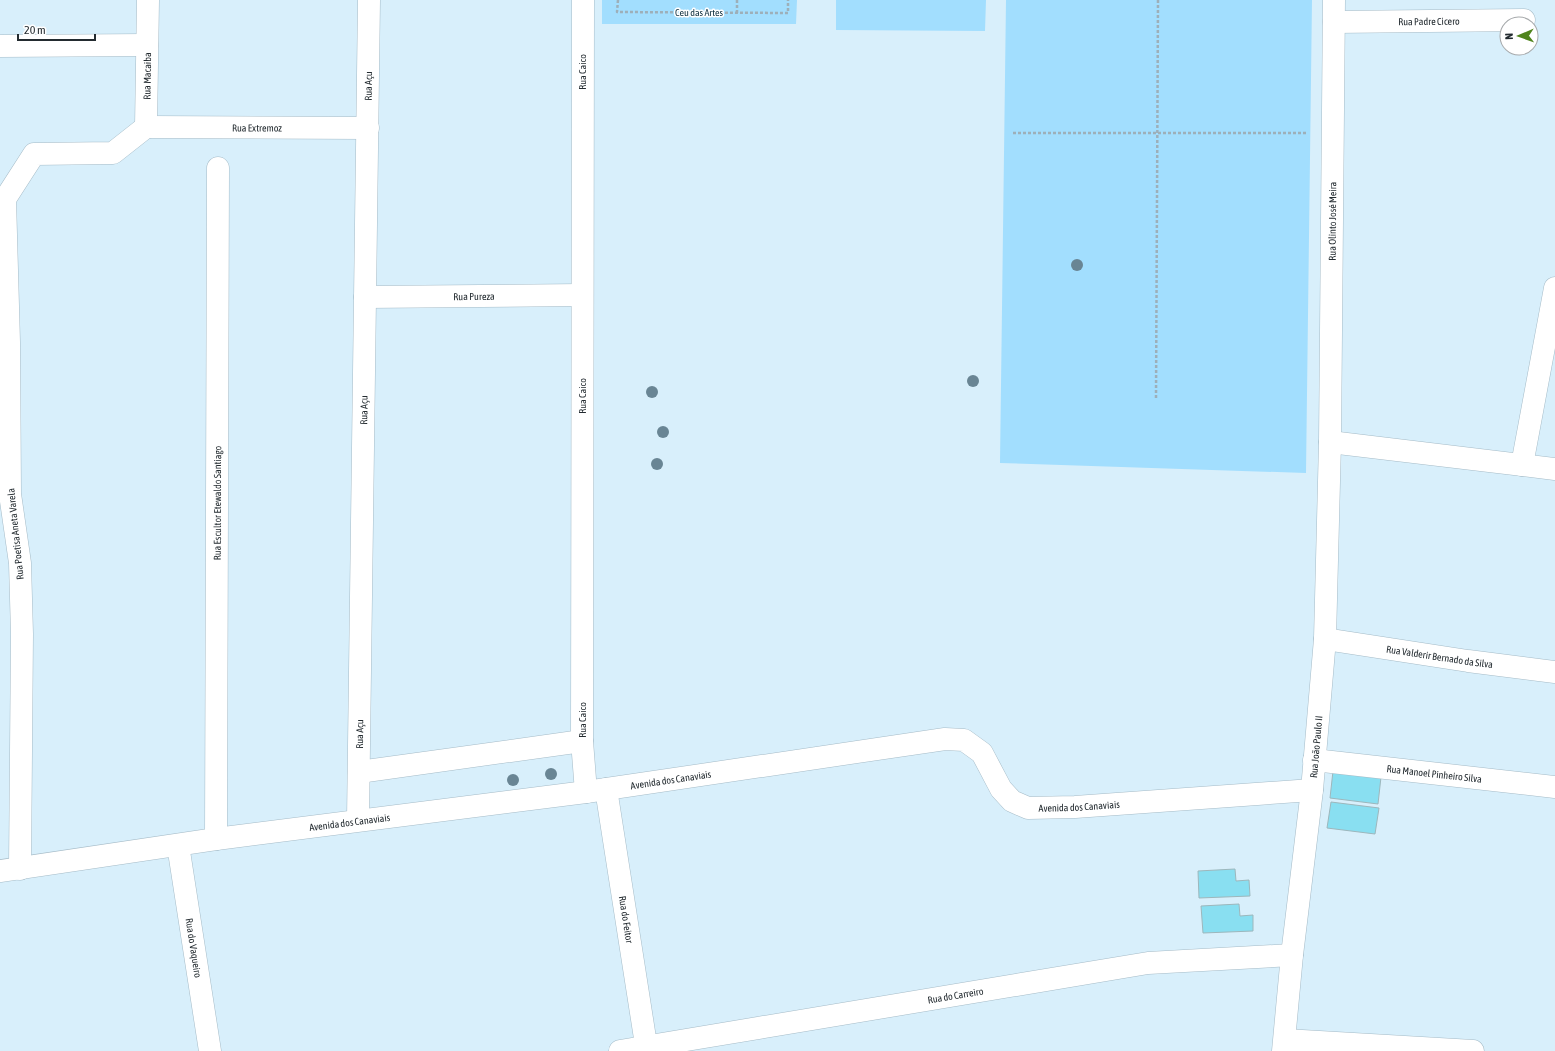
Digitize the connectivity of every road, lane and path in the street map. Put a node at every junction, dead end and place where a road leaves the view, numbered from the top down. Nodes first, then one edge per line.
1 (148, 0) edge
2 (369, 0) edge
3 (583, 0) edge
4 (618, 0) edge
5 (737, 0) edge
6 (788, 0) edge
7 (1158, 0) edge
8 (1334, 0) edge
9 (737, 13) junction
10 (1499, 20) edge
11 (1334, 22) junction
12 (147, 45) junction
13 (0, 46) edge
14 (146, 127) junction
15 (368, 128) junction
16 (1013, 133) dead end
17 (1158, 133) junction
18 (1332, 133) junction
19 (218, 168) dead end
20 (1555, 288) edge
21 (582, 295) junction
22 (365, 297) junction
23 (1156, 398) dead end
24 (1330, 442) junction
25 (1522, 465) junction
26 (1555, 470) edge
27 (1325, 639) junction
28 (1555, 672) edge
29 (582, 741) junction
30 (1314, 760) junction
31 (359, 772) junction
32 (1555, 787) edge
33 (596, 790) junction
34 (1312, 790) junction
35 (358, 820) junction
36 (216, 839) junction
37 (178, 844) junction
38 (10, 870) edge
39 (1292, 955) junction
40 (1284, 1045) edge
41 (646, 1049) edge
42 (210, 1051) edge
43 (620, 1051) edge
44 (1473, 1051) edge

1 - 12 street, Rua Macaiba
2 - 15 street, Rua Açu
3 - 21 street, Rua Caico
4 - 9 path
5 - 9 path
6 - 9 path
7 - 17 path
8 - 11 street, Rua Olinto José Meira
10 - 11 street, Rua Padre Cicero
11 - 18 street, Rua Olinto José Meira
12 - 13 street
12 - 14 street, Rua Macaiba
14 - 15 street, Rua Extremoz
14 - 38 street, Rua Poetisa Aneta Varela
15 - 22 street, Rua Açu
16 - 17 path
17 - 18 path
17 - 23 path
18 - 24 street, Rua Olinto José Meira
19 - 36 street, Rua Escultor Etewaldo Santiago
20 - 25 street
21 - 22 street, Rua Pureza
21 - 29 street, Rua Caico
22 - 31 street, Rua Açu
24 - 25 street
24 - 27 street, Rua João Paulo II
25 - 26 street
27 - 28 street, Rua Valderir Bernado da Silva
27 - 30 street, Rua João Paulo II
29 - 31 street
29 - 33 street, Rua Caico
30 - 32 street, Rua Manoel Pinheiro Silva
30 - 34 street, Rua João Paulo II
31 - 35 street, Rua Açu
33 - 34 street, Avenida dos Canaviais
33 - 35 street, Avenida dos Canaviais
33 - 41 street, Rua do Feitor
34 - 39 street, Rua João Paulo II
35 - 36 street, Avenida dos Canaviais
36 - 37 street, Avenida dos Canaviais
37 - 38 street, Avenida dos Canaviais
37 - 42 street, Rua do Vaqueiro
39 - 40 street, Rua João Paulo II
39 - 41 street, Rua do Carreiro
40 - 44 street
41 - 43 street, Rua do Carreiro

